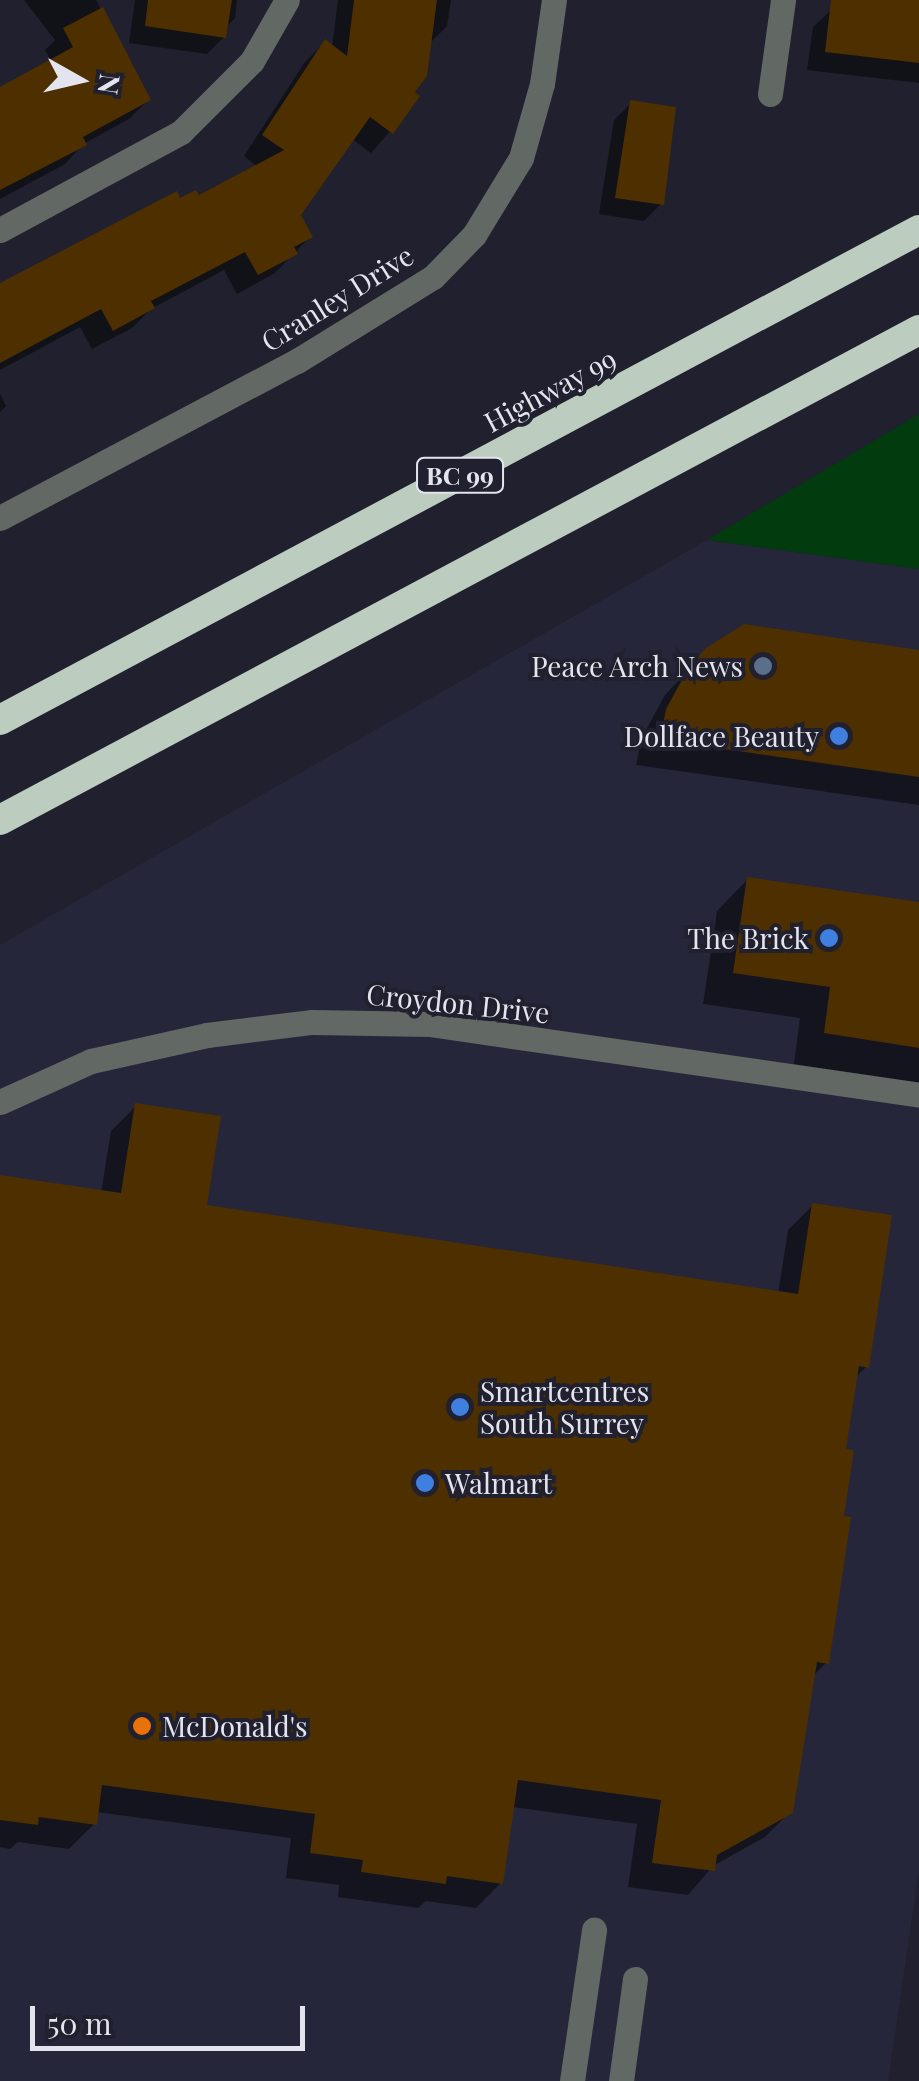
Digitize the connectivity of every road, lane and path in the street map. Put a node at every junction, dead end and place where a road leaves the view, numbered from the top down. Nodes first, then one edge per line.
1 (286, 0) edge
2 (554, 0) edge
3 (784, 0) edge
4 (770, 94) dead end
5 (0, 230) edge
6 (919, 230) edge
7 (919, 330) edge
8 (0, 518) edge
9 (0, 720) edge
10 (0, 820) edge
11 (919, 1095) edge
12 (0, 1102) edge
13 (594, 1930) dead end
14 (635, 1979) dead end
15 (572, 2081) edge
16 (621, 2081) edge

1 - 5 street
2 - 8 street, Cranley Drive
3 - 4 street
6 - 9 highway, Highway 99 / BC 99
7 - 10 highway
11 - 12 street, Croydon Drive
13 - 15 street
14 - 16 street

